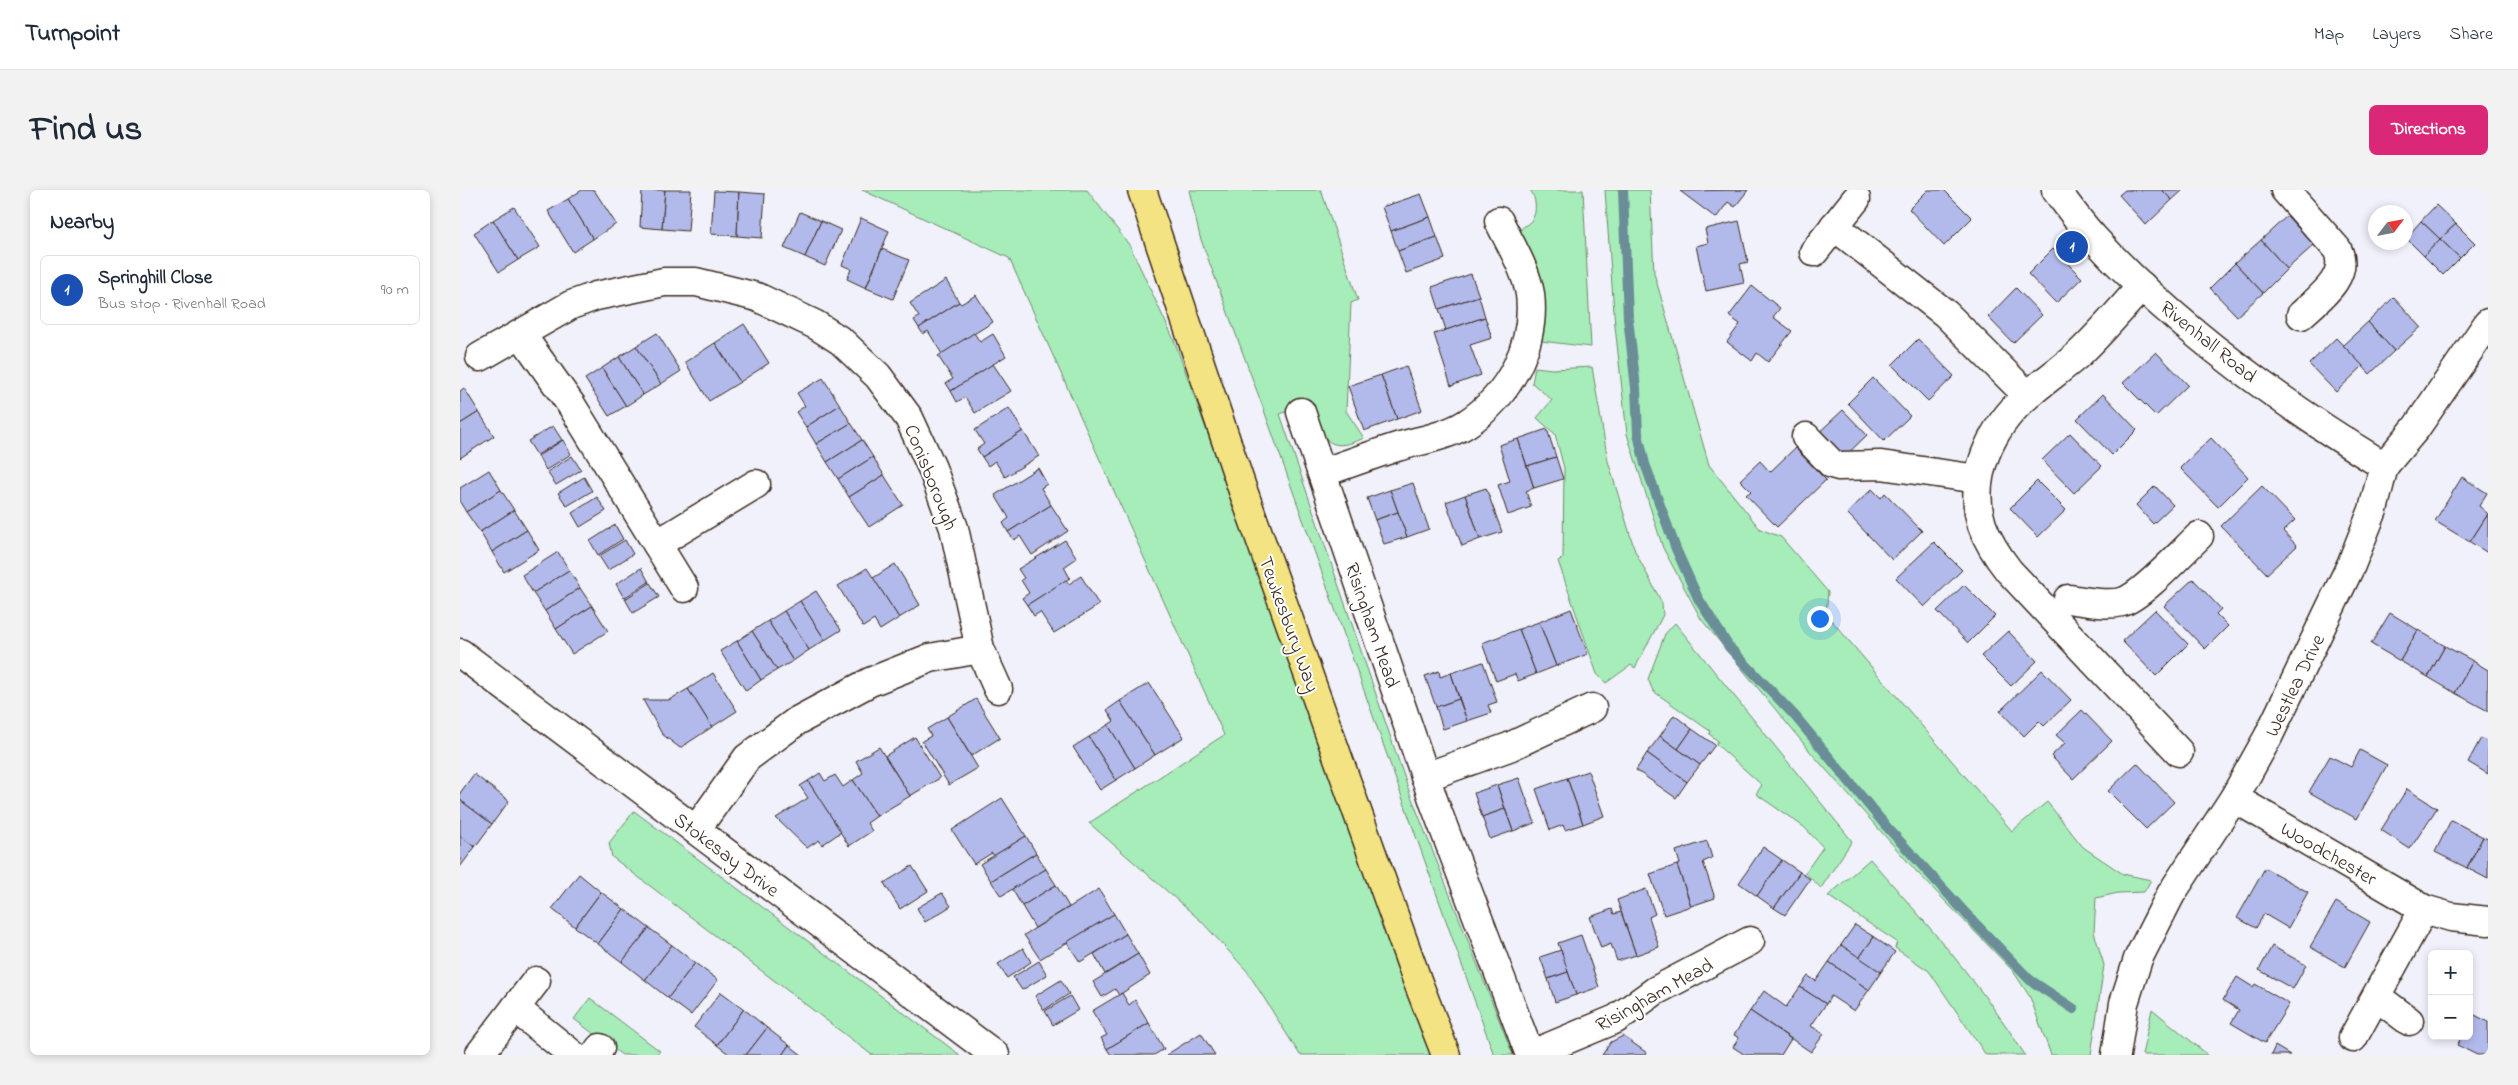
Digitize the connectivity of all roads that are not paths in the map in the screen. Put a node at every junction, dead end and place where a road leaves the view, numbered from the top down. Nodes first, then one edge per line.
1 (1142, 190) edge
2 (2056, 190) edge
3 (2291, 196) edge
4 (1856, 199) dead end
5 (1499, 221) dead end
6 (1834, 226) junction
7 (1814, 252) dead end
8 (2142, 286) junction
9 (2301, 315) dead end
10 (2488, 323) edge
11 (522, 334) junction
12 (480, 357) dead end
13 (2027, 395) junction
14 (1301, 412) dead end
15 (1806, 437) dead end
16 (2384, 466) junction
17 (1322, 473) junction
18 (1978, 479) junction
19 (756, 484) dead end
20 (2199, 536) dead end
21 (657, 544) junction
22 (684, 588) dead end
23 (2066, 601) junction
24 (980, 649) junction
25 (460, 653) edge
26 (998, 690) dead end
27 (1592, 708) dead end
28 (2179, 752) dead end
29 (1425, 777) junction
30 (2234, 798) junction
31 (696, 830) junction
32 (2424, 909) junction
33 (2488, 921) edge
34 (1750, 941) dead end
35 (536, 981) dead end
36 (2377, 997) junction
37 (514, 1008) junction
38 (2409, 1021) dead end
39 (2353, 1038) dead end
40 (479, 1055) edge
41 (573, 1055) edge
42 (995, 1055) edge
43 (1446, 1055) edge
44 (1530, 1055) edge
45 (2116, 1055) edge

1 - 43 main road, Tewkesbury Way
2 - 8 street, Rivenhall Road
3 - 9 street
4 - 6 street
5 - 17 street
6 - 7 street
6 - 13 street
8 - 13 street
8 - 16 street, Rivenhall Road
10 - 16 street, Westlea Drive
11 - 12 street, Conisborough
11 - 21 street
11 - 24 street, Conisborough
13 - 18 street
14 - 17 street, Risingham Mead
15 - 18 street
16 - 30 street, Westlea Drive
17 - 29 street, Risingham Mead
18 - 23 street
19 - 21 street
20 - 23 street
21 - 22 street
23 - 28 street
24 - 26 street, Conisborough
24 - 31 street
25 - 31 street, Stokesay Drive
27 - 29 street
29 - 44 street, Risingham Mead
30 - 32 street, Woodchester
30 - 45 street, Westlea Drive
31 - 42 street, Stokesay Drive
32 - 33 street, Woodchester
32 - 36 street
34 - 44 street, Risingham Mead
35 - 37 street
36 - 38 street
36 - 39 street
37 - 40 street
37 - 41 street

